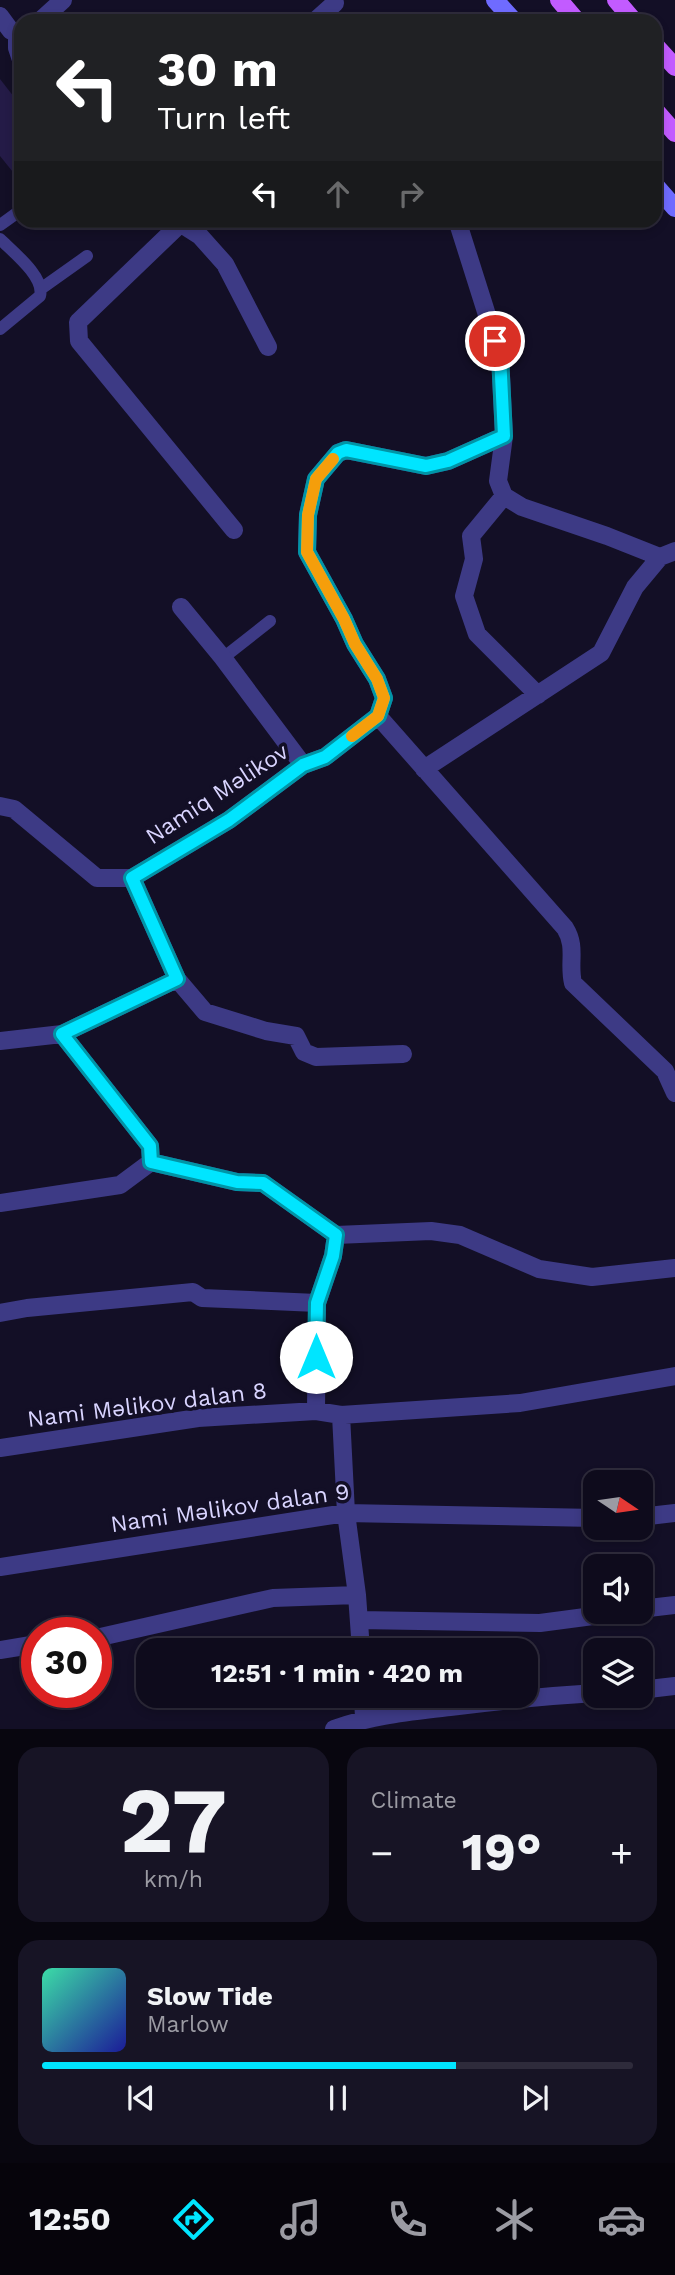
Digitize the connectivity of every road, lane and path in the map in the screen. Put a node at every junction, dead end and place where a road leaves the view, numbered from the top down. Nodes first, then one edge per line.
1 (63, 0) edge
2 (495, 0) edge
3 (559, 0) edge
4 (616, 0) edge
5 (335, 3) dead end
6 (48, 14) edge
7 (323, 14) edge
8 (508, 14) edge
9 (571, 14) edge
10 (628, 14) edge
11 (662, 53) edge
12 (675, 67) edge
13 (662, 118) edge
14 (675, 133) edge
15 (662, 193) edge
16 (675, 208) edge
17 (172, 228) edge
18 (187, 228) edge
19 (460, 228) edge
20 (0, 239) edge
21 (87, 256) dead end
22 (42, 288) junction
23 (0, 329) edge
24 (268, 347) dead end
25 (504, 436) junction
26 (504, 496) junction
27 (234, 530) dead end
28 (668, 554) edge
29 (181, 607) dead end
30 (270, 621) dead end
31 (223, 658) junction
32 (538, 695) junction
33 (378, 716) junction
34 (303, 765) junction
35 (424, 769) junction
36 (0, 806) edge
37 (132, 878) junction
38 (177, 979) junction
39 (62, 1034) junction
40 (0, 1041) edge
41 (403, 1054) dead end
42 (675, 1093) edge
43 (151, 1162) junction
44 (0, 1203) edge
45 (336, 1235) junction
46 (675, 1268) edge
47 (317, 1303) junction
48 (0, 1313) edge
49 (675, 1376) edge
50 (316, 1411) junction
51 (341, 1415) junction
52 (0, 1448) edge
53 (346, 1513) junction
54 (675, 1513) edge
55 (653, 1516) edge
56 (583, 1518) edge
57 (0, 1567) edge
58 (357, 1595) junction
59 (675, 1605) edge
60 (653, 1608) edge
61 (583, 1617) edge
62 (359, 1620) junction
63 (112, 1634) edge
64 (360, 1638) edge
65 (21, 1647) edge
66 (0, 1650) edge
67 (675, 1686) edge
68 (653, 1689) edge
69 (583, 1694) edge
70 (364, 1708) edge
71 (364, 1718) junction
72 (334, 1729) edge

1 - 6 street
2 - 8 main road
3 - 9 main road
4 - 10 main road
5 - 7 street
11 - 12 main road
13 - 14 main road
15 - 16 main road
17 - 27 street
18 - 24 street
19 - 25 street
20 - 22 lane
21 - 22 lane
22 - 23 lane
25 - 26 street
25 - 33 street
26 - 28 street
26 - 32 street
28 - 32 street
29 - 31 street
30 - 31 lane
31 - 34 street
32 - 35 street
33 - 34 street, Namiq Məlikov
33 - 35 street
34 - 37 street, Namiq Məlikov
35 - 42 street
36 - 37 street
37 - 38 street
38 - 39 street
38 - 41 street
39 - 40 street
39 - 43 street
43 - 44 street
43 - 45 street
45 - 46 street
45 - 47 street
47 - 48 street
47 - 50 street
49 - 51 street, Nami Məlikov dalan 8
50 - 51 street, Nami Məlikov dalan 8
50 - 52 street, Nami Məlikov dalan 8
51 - 53 street
53 - 56 street, Nami Məlikov dalan 9
53 - 57 street, Nami Məlikov dalan 9
53 - 58 street
54 - 55 street
58 - 62 street
58 - 63 street
59 - 60 street
61 - 62 street
62 - 64 street
65 - 66 street
67 - 68 street
69 - 71 street
70 - 71 street
71 - 72 street

